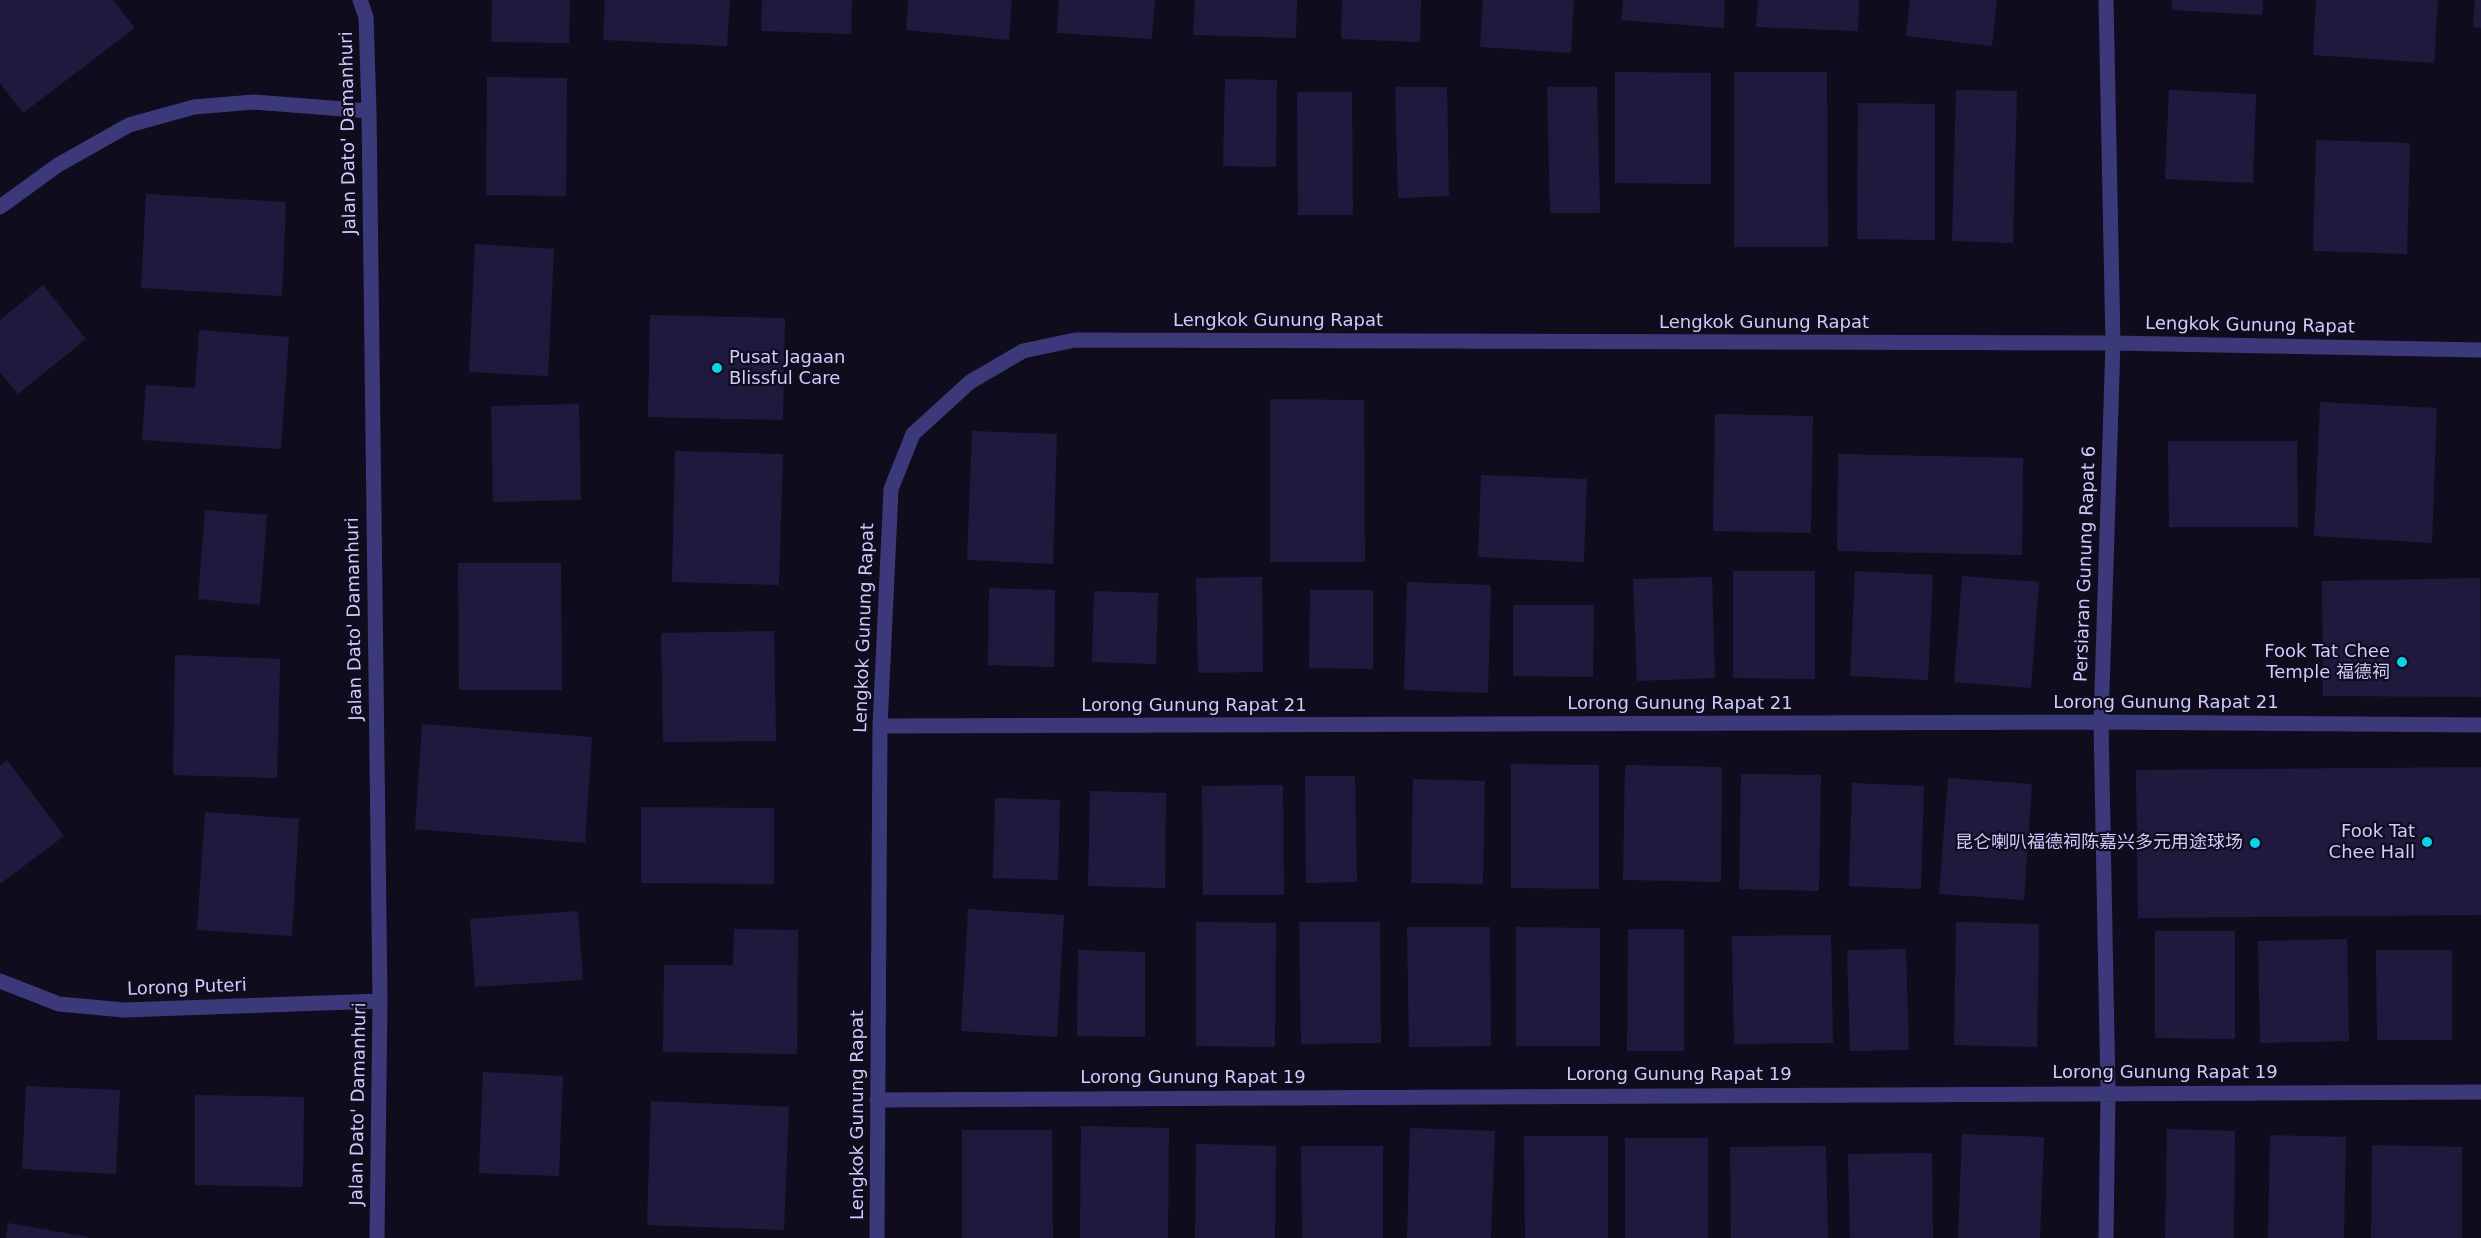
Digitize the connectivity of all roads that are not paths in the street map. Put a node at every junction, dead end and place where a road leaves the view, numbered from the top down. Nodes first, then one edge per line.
1 (360, 0) edge
2 (2106, 0) edge
3 (369, 111) junction
4 (0, 207) edge
5 (2113, 343) junction
6 (2481, 350) edge
7 (2101, 722) junction
8 (2481, 725) edge
9 (880, 726) junction
10 (0, 981) edge
11 (380, 1001) junction
12 (2108, 1092) junction
13 (2481, 1092) edge
14 (878, 1100) junction
15 (377, 1238) edge
16 (876, 1238) edge
17 (2106, 1238) edge

1 - 3 street, Jalan Dato' Damanhuri
2 - 5 street, Persiaran Gunung Rapat 6
3 - 4 street
3 - 11 street, Jalan Dato' Damanhuri
5 - 6 street, Lengkok Gunung Rapat
5 - 7 street, Persiaran Gunung Rapat 6
5 - 9 street, Lengkok Gunung Rapat
7 - 8 street, Lorong Gunung Rapat 21
7 - 9 street, Lorong Gunung Rapat 21
7 - 12 street, Persiaran Gunung Rapat 6
9 - 14 street, Lengkok Gunung Rapat
10 - 11 street, Lorong Puteri
11 - 15 street, Jalan Dato' Damanhuri
12 - 13 street, Lorong Gunung Rapat 19
12 - 14 street, Lorong Gunung Rapat 19
12 - 17 street, Persiaran Gunung Rapat 6
14 - 16 street, Lengkok Gunung Rapat

